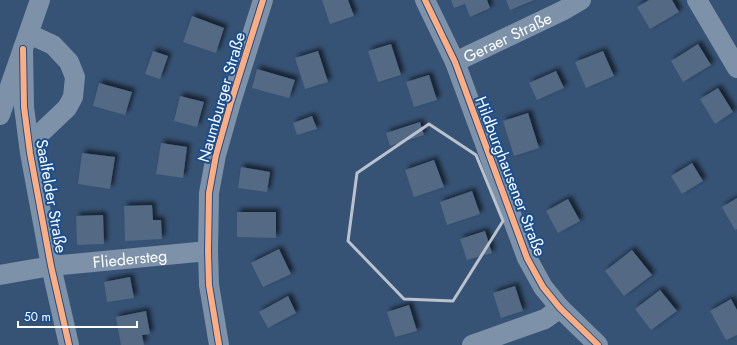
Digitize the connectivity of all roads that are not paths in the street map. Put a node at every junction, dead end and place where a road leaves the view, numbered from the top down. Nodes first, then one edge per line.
1 (40, 0) edge
2 (263, 0) edge
3 (424, 0) edge
4 (581, 0) edge
5 (697, 0) edge
6 (26, 41) junction
7 (455, 62) junction
8 (737, 68) edge
9 (24, 107) junction
10 (0, 115) edge
11 (58, 116) junction
12 (29, 144) junction
13 (208, 251) junction
14 (51, 266) junction
15 (0, 275) edge
16 (560, 308) junction
17 (69, 345) edge
18 (219, 345) edge
19 (472, 345) edge
20 (598, 345) edge

1 - 6 street, Saalfelder Straße
2 - 13 street, Naumburger Straße
3 - 7 street, Hildburghausener Straße
4 - 7 street, Geraer Straße
5 - 8 street
6 - 9 street, Saalfelder Straße
6 - 10 street, Saalfelder Straße
6 - 11 street
7 - 16 street, Hildburghausener Straße
9 - 11 street
9 - 12 street, Saalfelder Straße
11 - 12 street
12 - 14 street, Saalfelder Straße
13 - 14 street, Fliedersteg
13 - 18 street, Naumburger Straße
14 - 15 street, Saalfelder Straße
14 - 17 street, Saalfelder Straße
16 - 19 street
16 - 20 street, Hildburghausener Straße

